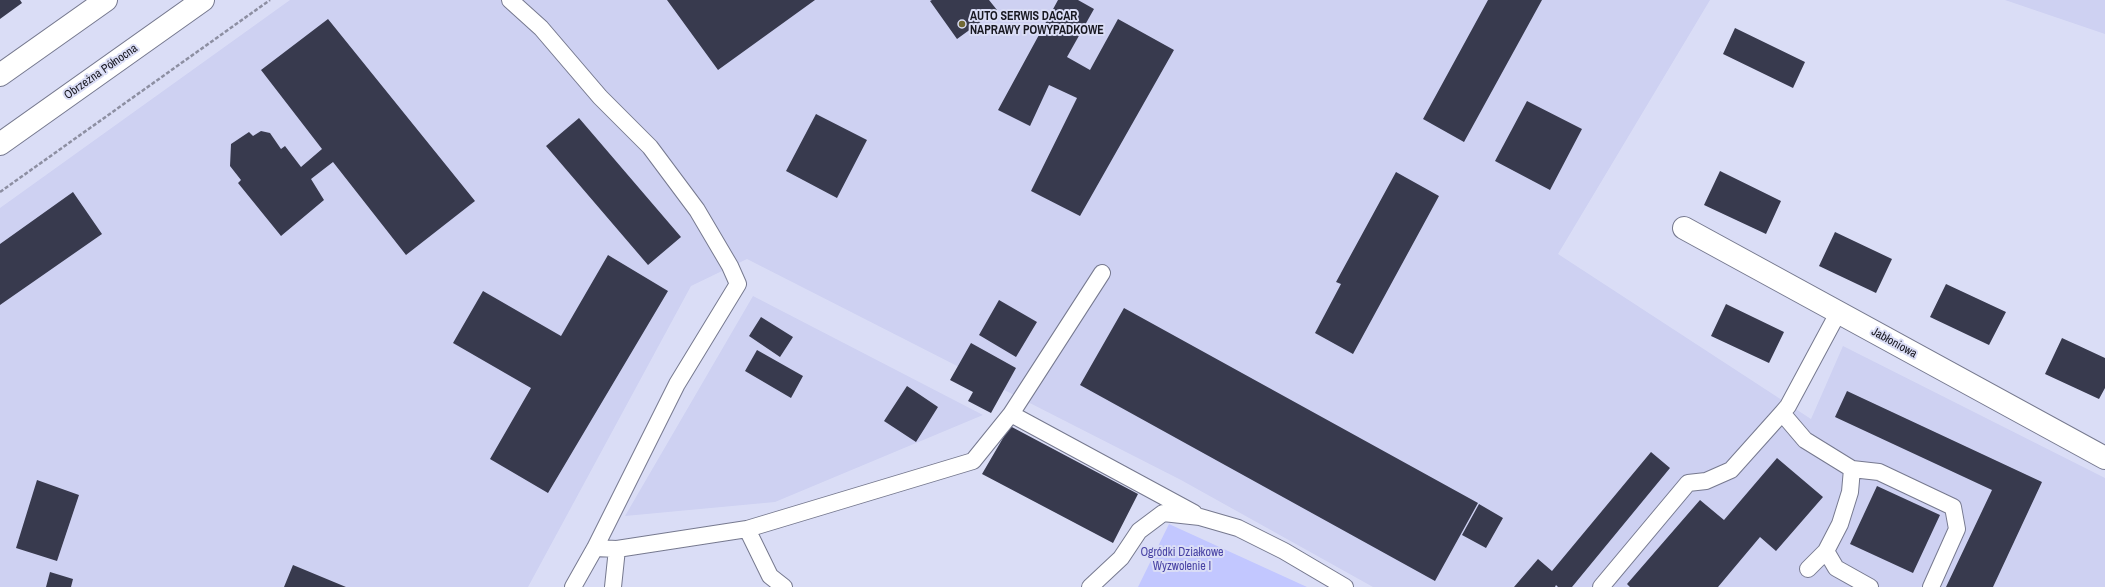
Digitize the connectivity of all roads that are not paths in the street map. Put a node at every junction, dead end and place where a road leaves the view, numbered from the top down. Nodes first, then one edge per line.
1 (106, 0) edge
2 (203, 0) edge
3 (510, 0) edge
4 (0, 75) edge
5 (0, 144) edge
6 (1684, 228) dead end
7 (1102, 273) dead end
8 (1838, 312) junction
9 (1782, 413) junction
10 (1011, 414) junction
11 (2105, 458) edge
12 (1852, 469) junction
13 (1200, 517) junction
14 (747, 529) junction
15 (595, 548) junction
16 (617, 549) junction
17 (1826, 551) junction
18 (1808, 568) dead end
19 (573, 587) edge
20 (613, 587) edge
21 (784, 587) edge
22 (1090, 587) edge
23 (1345, 587) edge
24 (1601, 587) edge
25 (1870, 587) edge
26 (1931, 587) edge

1 - 4 street
2 - 5 street, Obrzeżna Północna
3 - 15 lane
6 - 8 street, Jabłoniowa
7 - 10 lane
8 - 9 lane
8 - 11 street, Jabłoniowa
9 - 12 lane
9 - 24 lane
10 - 13 lane
10 - 14 lane
12 - 17 lane
12 - 26 lane
13 - 22 lane
13 - 23 lane
14 - 16 lane
14 - 21 lane
15 - 16 lane
15 - 19 lane
16 - 20 lane
17 - 18 lane
17 - 25 lane

